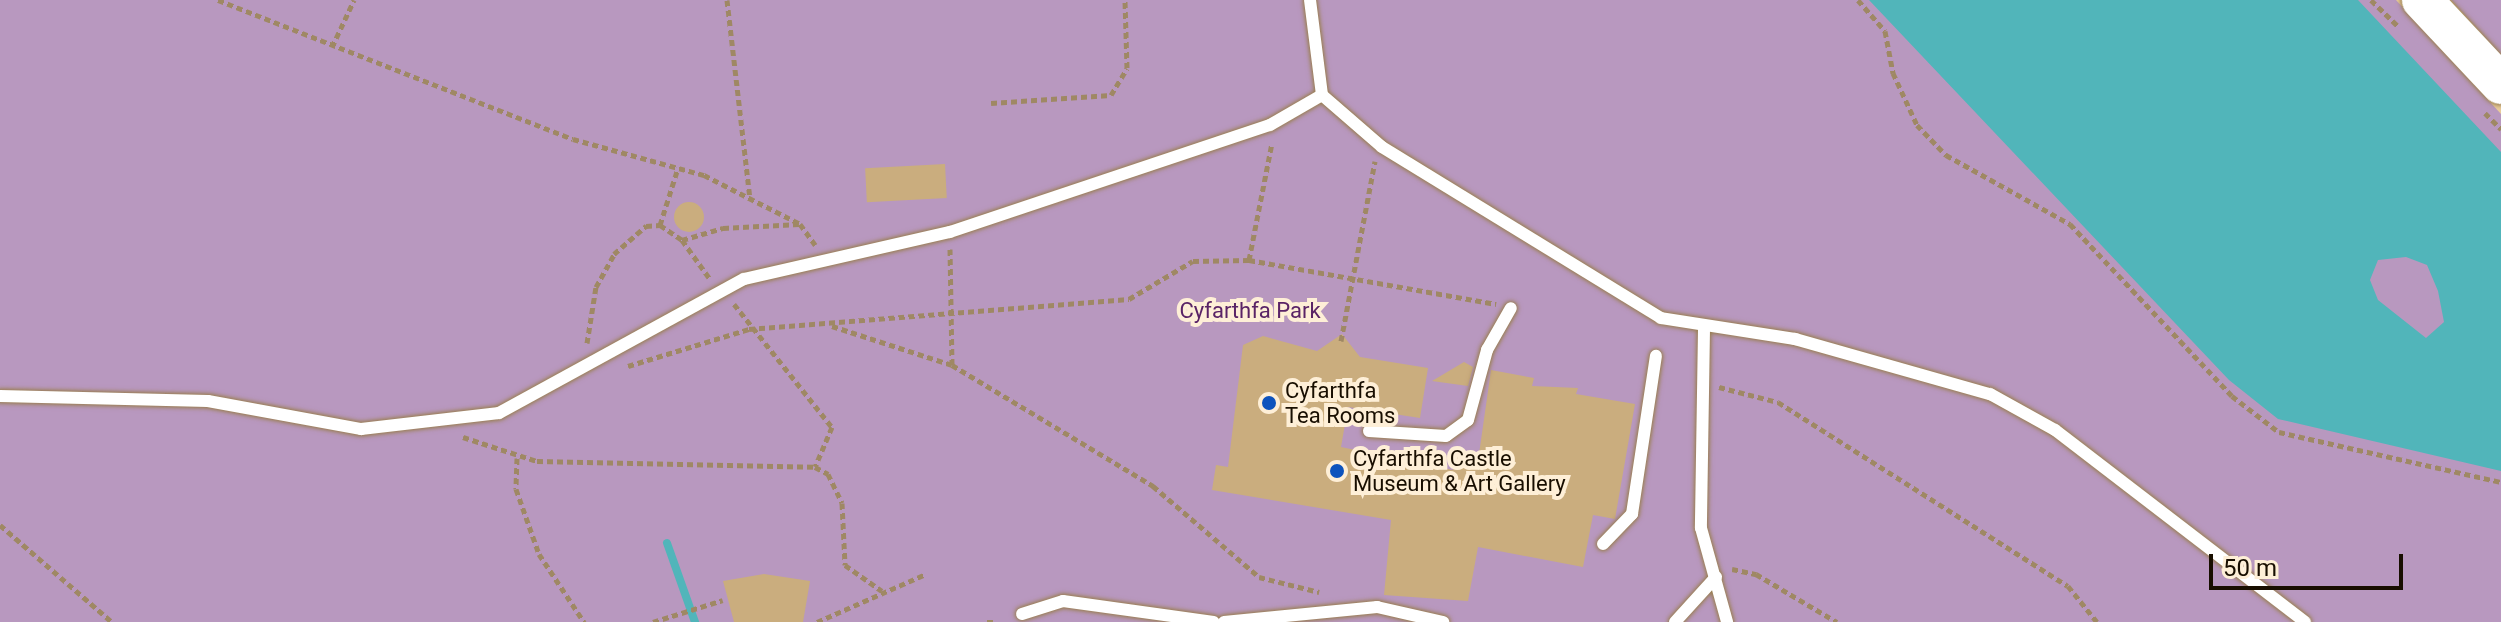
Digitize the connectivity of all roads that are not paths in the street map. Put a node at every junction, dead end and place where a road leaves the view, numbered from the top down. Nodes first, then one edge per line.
1 (1310, 0) edge
2 (2422, 0) edge
3 (2501, 84) edge
4 (1322, 95) junction
5 (1511, 308) road end
6 (1704, 329) junction
7 (1656, 356) dead end
8 (0, 396) edge
9 (1369, 431) dead end
10 (1603, 544) dead end
11 (1716, 577) junction
12 (1022, 614) dead end
13 (1214, 622) edge
14 (1224, 622) edge
15 (1443, 622) edge
16 (1675, 622) edge
17 (1727, 622) edge
18 (2305, 622) edge

1 - 4 lane
2 - 3 main road
4 - 6 lane
4 - 8 lane
5 - 9 lane
6 - 11 lane
6 - 18 lane
7 - 10 lane
11 - 16 lane
11 - 17 lane
12 - 13 lane
14 - 15 lane

